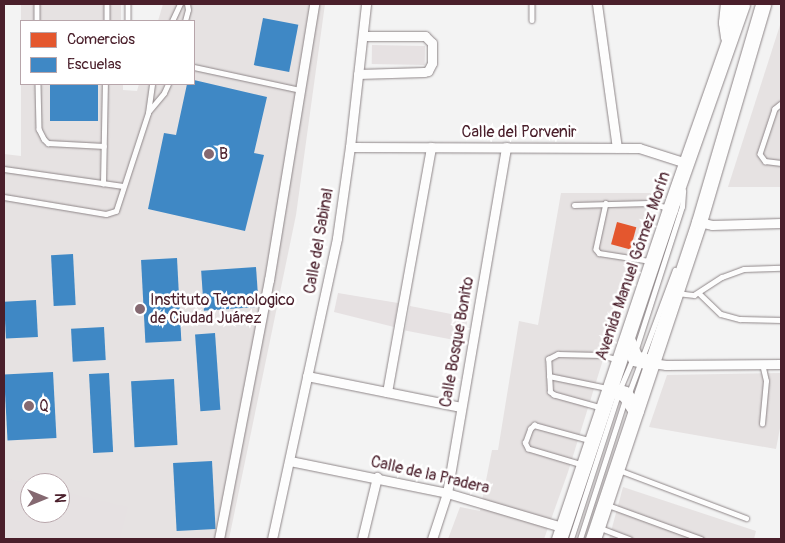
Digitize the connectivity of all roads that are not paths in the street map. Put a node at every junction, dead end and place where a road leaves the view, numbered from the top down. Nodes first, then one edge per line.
1 (37, 4) edge
2 (107, 4) edge
3 (128, 4) edge
4 (180, 4) edge
5 (187, 4) edge
6 (314, 4) edge
7 (366, 4) edge
8 (532, 4) edge
9 (596, 4) edge
10 (728, 4) edge
11 (742, 4) edge
12 (763, 4) edge
13 (774, 4) edge
14 (37, 20) edge
15 (107, 20) edge
16 (128, 20) edge
17 (172, 20) edge
18 (185, 20) edge
19 (532, 20) dead end
20 (755, 33) junction
21 (363, 36) junction
22 (728, 43) junction
23 (195, 67) edge
24 (358, 74) junction
25 (38, 85) edge
26 (105, 85) edge
27 (152, 85) edge
28 (168, 85) edge
29 (302, 90) junction
30 (781, 104) edge
31 (148, 112) junction
32 (104, 146) junction
33 (350, 147) junction
34 (431, 147) junction
35 (506, 147) junction
36 (617, 148) junction
37 (686, 162) junction
38 (781, 163) edge
39 (4, 169) edge
40 (103, 184) junction
41 (123, 186) junction
42 (4, 198) edge
43 (606, 203) junction
44 (574, 205) dead end
45 (670, 208) junction
46 (699, 222) junction
47 (781, 223) edge
48 (652, 261) junction
49 (781, 268) edge
50 (676, 293) junction
51 (699, 293) junction
52 (781, 320) edge
53 (637, 360) junction
54 (762, 364) junction
55 (781, 364) edge
56 (307, 376) junction
57 (550, 376) junction
58 (387, 392) junction
59 (619, 392) junction
60 (462, 407) junction
61 (604, 408) junction
62 (636, 411) junction
63 (762, 424) dead end
64 (592, 441) junction
65 (290, 461) junction
66 (584, 466) junction
67 (616, 469) junction
68 (377, 478) junction
69 (447, 493) junction
70 (605, 504) junction
71 (746, 518) dead end
72 (595, 533) edge
73 (564, 535) edge
74 (219, 539) edge
75 (272, 539) edge
76 (362, 539) edge
77 (432, 539) edge
78 (580, 539) edge
79 (630, 539) edge
80 (701, 539) edge

1 - 14 lane
2 - 15 lane
3 - 16 lane
4 - 17 lane
5 - 18 lane
6 - 29 street
7 - 21 street, Calle del Sabinal
8 - 19 lane
9 - 36 street
10 - 22 main road
11 - 22 main road, Avenida Manuel Gómez Morín
12 - 20 main road, Avenida Manuel Gómez Morín
13 - 20 main road
20 - 46 main road, Avenida Manuel Gómez Morín
21 - 24 street, Calle del Sabinal
21 - 24 street
22 - 37 main road, Avenida Manuel Gómez Morín
23 - 29 lane
24 - 33 street, Calle del Sabinal
25 - 32 lane
26 - 32 lane
27 - 31 lane
28 - 31 lane
29 - 74 street
30 - 38 lane
31 - 41 lane
32 - 40 lane
33 - 34 street, Calle del Porvenir
33 - 56 street, Calle del Sabinal
34 - 35 street, Calle del Porvenir
34 - 58 street
35 - 36 street, Calle del Porvenir
35 - 60 street, Calle Bosque Bonito
36 - 37 street, Calle del Porvenir
37 - 45 main road, Avenida Manuel Gómez Morín
37 - 53 lane
39 - 40 lane
40 - 41 lane
41 - 42 lane
43 - 44 lane
43 - 45 lane
43 - 48 lane
45 - 48 main road, Avenida Manuel Gómez Morín
46 - 47 street
46 - 50 main road, Avenida Manuel Gómez Morín
46 - 53 lane
48 - 53 main road, Avenida Manuel Gómez Morín
49 - 51 lane
50 - 51 lane
50 - 53 main road, Avenida Manuel Gómez Morín
51 - 52 lane
53 - 54 street
53 - 57 lane
53 - 59 main road, Avenida Manuel Gómez Morín
53 - 59 lane
53 - 62 main road, Avenida Manuel Gómez Morín
54 - 55 street
54 - 63 lane
56 - 58 street
56 - 65 street, Calle del Sabinal
57 - 59 lane
57 - 61 lane
58 - 60 street
59 - 61 main road, Avenida Manuel Gómez Morín
59 - 62 main road
59 - 73 lane
59 - 78 lane
60 - 69 street, Calle Bosque Bonito
61 - 64 main road, Avenida Manuel Gómez Morín
62 - 67 main road, Avenida Manuel Gómez Morín
64 - 66 main road, Avenida Manuel Gómez Morín
64 - 66 lane
65 - 68 street, Calle de la Pradera
65 - 75 street, Calle del Sabinal
66 - 73 main road, Avenida Manuel Gómez Morín
67 - 70 main road, Avenida Manuel Gómez Morín
67 - 71 lane
68 - 69 street, Calle de la Pradera
68 - 76 street
69 - 73 street, Calle de la Pradera
69 - 77 street, Calle Bosque Bonito
70 - 72 main road, Avenida Manuel Gómez Morín
70 - 80 lane
72 - 79 lane

